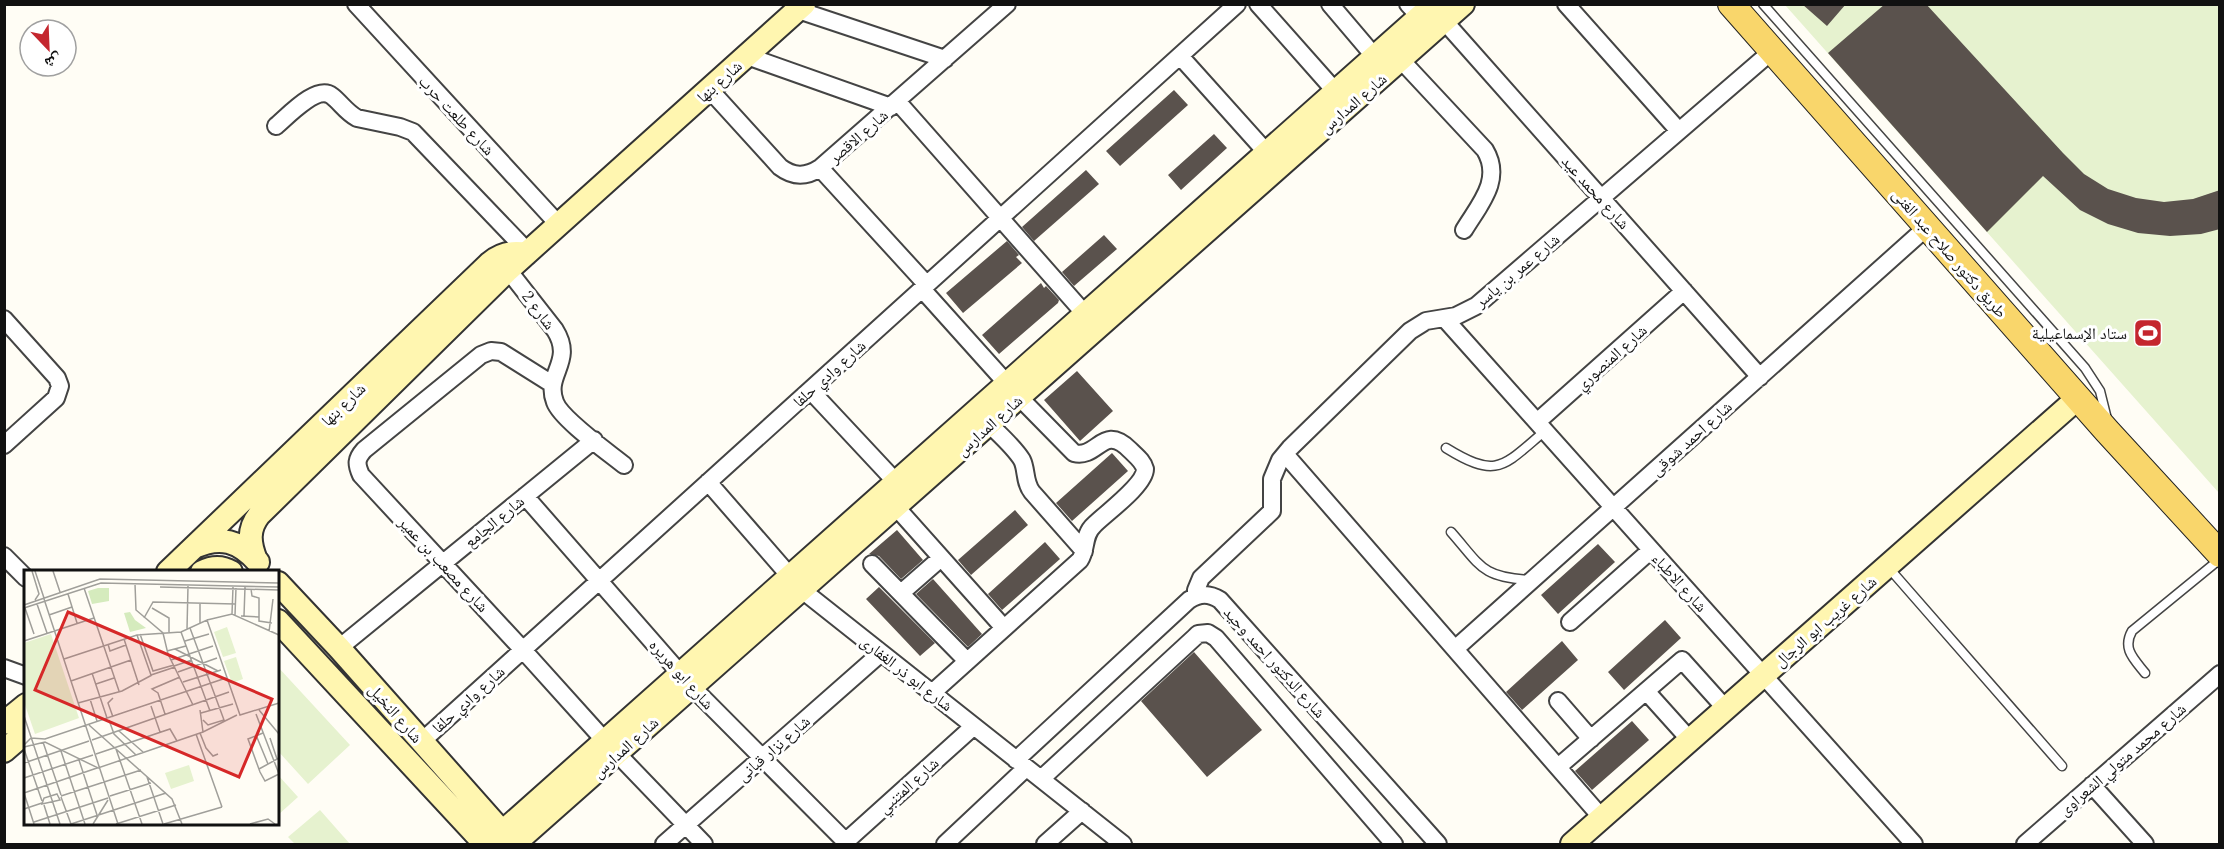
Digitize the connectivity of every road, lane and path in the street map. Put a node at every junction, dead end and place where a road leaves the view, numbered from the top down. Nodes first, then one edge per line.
1 (356, 4) edge
2 (1007, 4) edge
3 (1237, 4) edge
4 (1258, 4) edge
5 (1330, 4) edge
6 (1463, 4) edge
7 (1566, 4) edge
8 (1731, 4) edge
9 (1763, 4) edge
10 (801, 7) edge
11 (1428, 11) edge
12 (1772, 51) junction
13 (747, 56) junction
14 (1180, 56) junction
15 (1375, 57) junction
16 (945, 59) junction
17 (1401, 60) junction
18 (710, 90) junction
19 (1336, 92) junction
20 (894, 104) junction
21 (276, 126) dead end
22 (1679, 131) junction
23 (1267, 153) junction
24 (820, 168) junction
25 (1602, 198) junction
26 (1001, 218) junction
27 (559, 225) junction
28 (1927, 227) junction
29 (1464, 230) dead end
30 (527, 253) junction
31 (508, 270) junction
32 (924, 287) junction
33 (1684, 291) junction
34 (1085, 314) junction
35 (4, 319) edge
36 (1445, 319) junction
37 (1760, 377) junction
38 (552, 384) junction
39 (810, 390) junction
40 (1013, 391) junction
41 (2078, 398) junction
42 (989, 424) junction
43 (1541, 426) junction
44 (2107, 431) junction
45 (594, 440) junction
46 (4, 445) edge
47 (1446, 448) dead end
48 (1285, 454) junction
49 (624, 465) dead end
50 (708, 482) junction
51 (896, 482) junction
52 (525, 496) junction
53 (896, 507) junction
54 (1614, 508) junction
55 (226, 515) junction
56 (250, 529) junction
57 (1452, 532) dead end
58 (193, 547) junction
59 (1651, 549) junction
60 (1084, 551) junction
61 (2220, 554) edge
62 (4, 556) edge
63 (941, 558) junction
64 (2220, 559) edge
65 (443, 563) junction
66 (872, 564) dead end
67 (262, 566) edge
68 (1887, 567) junction
69 (170, 570) edge
70 (208, 570) edge
71 (229, 570) edge
72 (24, 576) edge
73 (1533, 580) junction
74 (599, 581) junction
75 (796, 583) junction
76 (279, 584) edge
77 (901, 593) junction
78 (1196, 596) junction
79 (279, 622) edge
80 (1570, 622) dead end
81 (1004, 628) junction
82 (339, 648) junction
83 (1455, 649) junction
84 (523, 650) junction
85 (881, 652) junction
86 (967, 661) junction
87 (4, 668) edge
88 (2145, 673) dead end
89 (24, 675) edge
90 (2220, 675) edge
91 (1764, 676) junction
92 (686, 681) junction
93 (1646, 691) junction
94 (932, 693) junction
95 (1558, 701) dead end
96 (24, 707) edge
97 (1726, 709) junction
98 (4, 723) edge
99 (974, 726) junction
100 (24, 734) edge
101 (1591, 739) junction
102 (1690, 740) junction
103 (421, 742) junction
104 (611, 747) junction
105 (4, 751) edge
106 (762, 758) junction
107 (1021, 764) junction
108 (2062, 766) dead end
109 (1558, 767) junction
110 (1041, 779) junction
111 (2092, 785) junction
112 (1082, 811) junction
113 (1602, 818) junction
114 (685, 826) junction
115 (500, 842) edge
116 (664, 844) edge
117 (704, 844) edge
118 (846, 844) edge
119 (945, 844) edge
120 (1044, 844) edge
121 (1123, 844) edge
122 (1394, 844) edge
123 (1438, 844) edge
124 (1572, 844) edge
125 (1914, 844) edge
126 (2025, 844) edge
127 (2145, 844) edge

1 - 27 street, شارع طلعت حرب
2 - 16 street, شارع الاقصر
3 - 14 street, شارع وادي حلفا
4 - 19 street
5 - 15 street
6 - 11 main road, شارع المدارس
7 - 22 street
8 - 12 main road, طريق دكتور صلاح عبد الغنى
9 - 44 lane
10 - 13 main road, شارع بنها
10 - 16 street
11 - 15 main road, شارع المدارس
11 - 17 main road, شارع المدارس
11 - 25 street, شارع محمد عيد
12 - 22 street, شارع عمر بن ياسر
12 - 28 main road, طريق دكتور صلاح عبد الغنى
13 - 18 main road, شارع بنها
13 - 20 street
14 - 23 street
14 - 26 street, شارع وادي حلفا
15 - 19 main road, شارع المدارس
16 - 20 street, شارع الاقصر
17 - 29 street
17 - 40 main road, شارع المدارس
18 - 24 street, شارع الاقصر
18 - 27 main road, شارع بنها
19 - 23 main road, شارع المدارس
20 - 24 street, شارع الاقصر
20 - 26 street
21 - 30 street
22 - 25 street, شارع عمر بن ياسر
23 - 34 main road, شارع المدارس
24 - 32 street
25 - 33 street, شارع محمد عيد
25 - 36 street, شارع عمر بن ياسر
26 - 32 street, شارع وادي حلفا
26 - 34 street
27 - 30 main road, شارع بنها
28 - 37 street, شارع احمد شوقى
28 - 41 main road, طريق دكتور صلاح عبد الغنى
30 - 31 main road, شارع بنها
30 - 55 main road, شارع بنها
31 - 38 street, شارع 2
31 - 56 main road, شارع بنها
32 - 39 street, شارع وادي حلفا
32 - 40 street
33 - 37 street, شارع محمد عيد
33 - 43 street, شارع المنصوري
34 - 40 main road, شارع المدارس
35 - 46 street
36 - 43 street, شارع الاطباء
36 - 48 street, شارع عمر بن ياسر
37 - 54 street, شارع احمد شوقى
38 - 45 street
38 - 65 street, شارع مصعب بن عمير
39 - 50 street, شارع وادي حلفا
39 - 51 street
40 - 42 main road, شارع المدارس
40 - 51 main road, شارع المدارس
40 - 60 street
41 - 44 main road, طريق دكتور صلاح عبد الغنى
41 - 68 main road, شارع غريب ابو الرجال
42 - 53 main road, شارع المدارس
42 - 60 street
43 - 47 lane
43 - 54 street, شارع الاطباء
44 - 61 main road, طريق دكتور صلاح عبد الغنى
45 - 49 street
45 - 52 street, شارع الجامع
48 - 78 street, شارع عمر بن ياسر
48 - 83 street
50 - 74 street, شارع وادي حلفا
50 - 75 street, شارع ابو ذر الغفارى
51 - 75 main road, شارع المدارس
52 - 65 street, شارع الجامع
52 - 74 street, شارع ابو هريره
53 - 63 street
53 - 75 main road, شارع المدارس
54 - 59 street, شارع الاطباء
54 - 73 street, شارع احمد شوقى
55 - 56 main road
55 - 58 main road, شارع بنها
56 - 67 main road
57 - 73 lane
58 - 67 main road
58 - 69 main road, شارع بنها
59 - 80 street
59 - 91 street, شارع الاطباء
60 - 81 street
62 - 72 street
63 - 77 street
63 - 81 street
64 - 88 lane
65 - 82 street, شارع الجامع
65 - 84 street, شارع مصعب بن عمير
66 - 77 street
68 - 91 main road, شارع غريب ابو الرجال
68 - 108 lane
70 - 71 main road
73 - 83 street, شارع احمد شوقى
74 - 84 street, شارع وادي حلفا
74 - 92 street, شارع ابو هريره
75 - 85 street, شارع ابو ذر الغفارى
75 - 92 main road, شارع المدارس
76 - 82 main road, شارع النخيل
77 - 86 street
78 - 107 street
78 - 123 street, شارع الدكتور احمد وحيد
79 - 115 main road, شارع النخيل
81 - 86 street
82 - 103 main road, شارع النخيل
83 - 109 street
84 - 103 street, شارع وادي حلفا
84 - 104 street, شارع مصعب بن عمير
85 - 94 street, شارع ابو ذر الغفارى
85 - 106 street, شارع نزار قبانى
86 - 94 street
87 - 89 street
90 - 111 street, شارع محمد متولي الشعراوى
91 - 97 main road, شارع غريب ابو الرجال
91 - 125 street, شارع الاطباء
92 - 104 main road, شارع المدارس
92 - 106 street, شارع ابو هريره
93 - 97 street
93 - 101 street
93 - 102 street
94 - 99 street, شارع ابو ذر الغفارى
95 - 101 street
96 - 98 main road
97 - 102 main road, شارع غريب ابو الرجال
99 - 107 street, شارع ابو ذر الغفارى
99 - 118 street, شارع المتنبي
100 - 105 main road
101 - 109 street
102 - 113 main road, شارع غريب ابو الرجال
103 - 115 main road, شارع النخيل
104 - 114 street, شارع مصعب بن عمير
104 - 115 main road, شارع المدارس
106 - 114 street, شارع نزار قبانى
106 - 118 street, شارع ابو هريره
107 - 110 street, شارع ابو ذر الغفارى
107 - 119 street
109 - 113 street
110 - 112 street, شارع ابو ذر الغفارى
110 - 122 street, شارع الدكتور احمد وحيد
111 - 126 street, شارع محمد متولي الشعراوى
111 - 127 street
112 - 120 street
112 - 121 street, شارع ابو ذر الغفارى
113 - 124 main road, شارع غريب ابو الرجال
114 - 116 street, شارع نزار قبانى
114 - 117 street, شارع مصعب بن عمير

